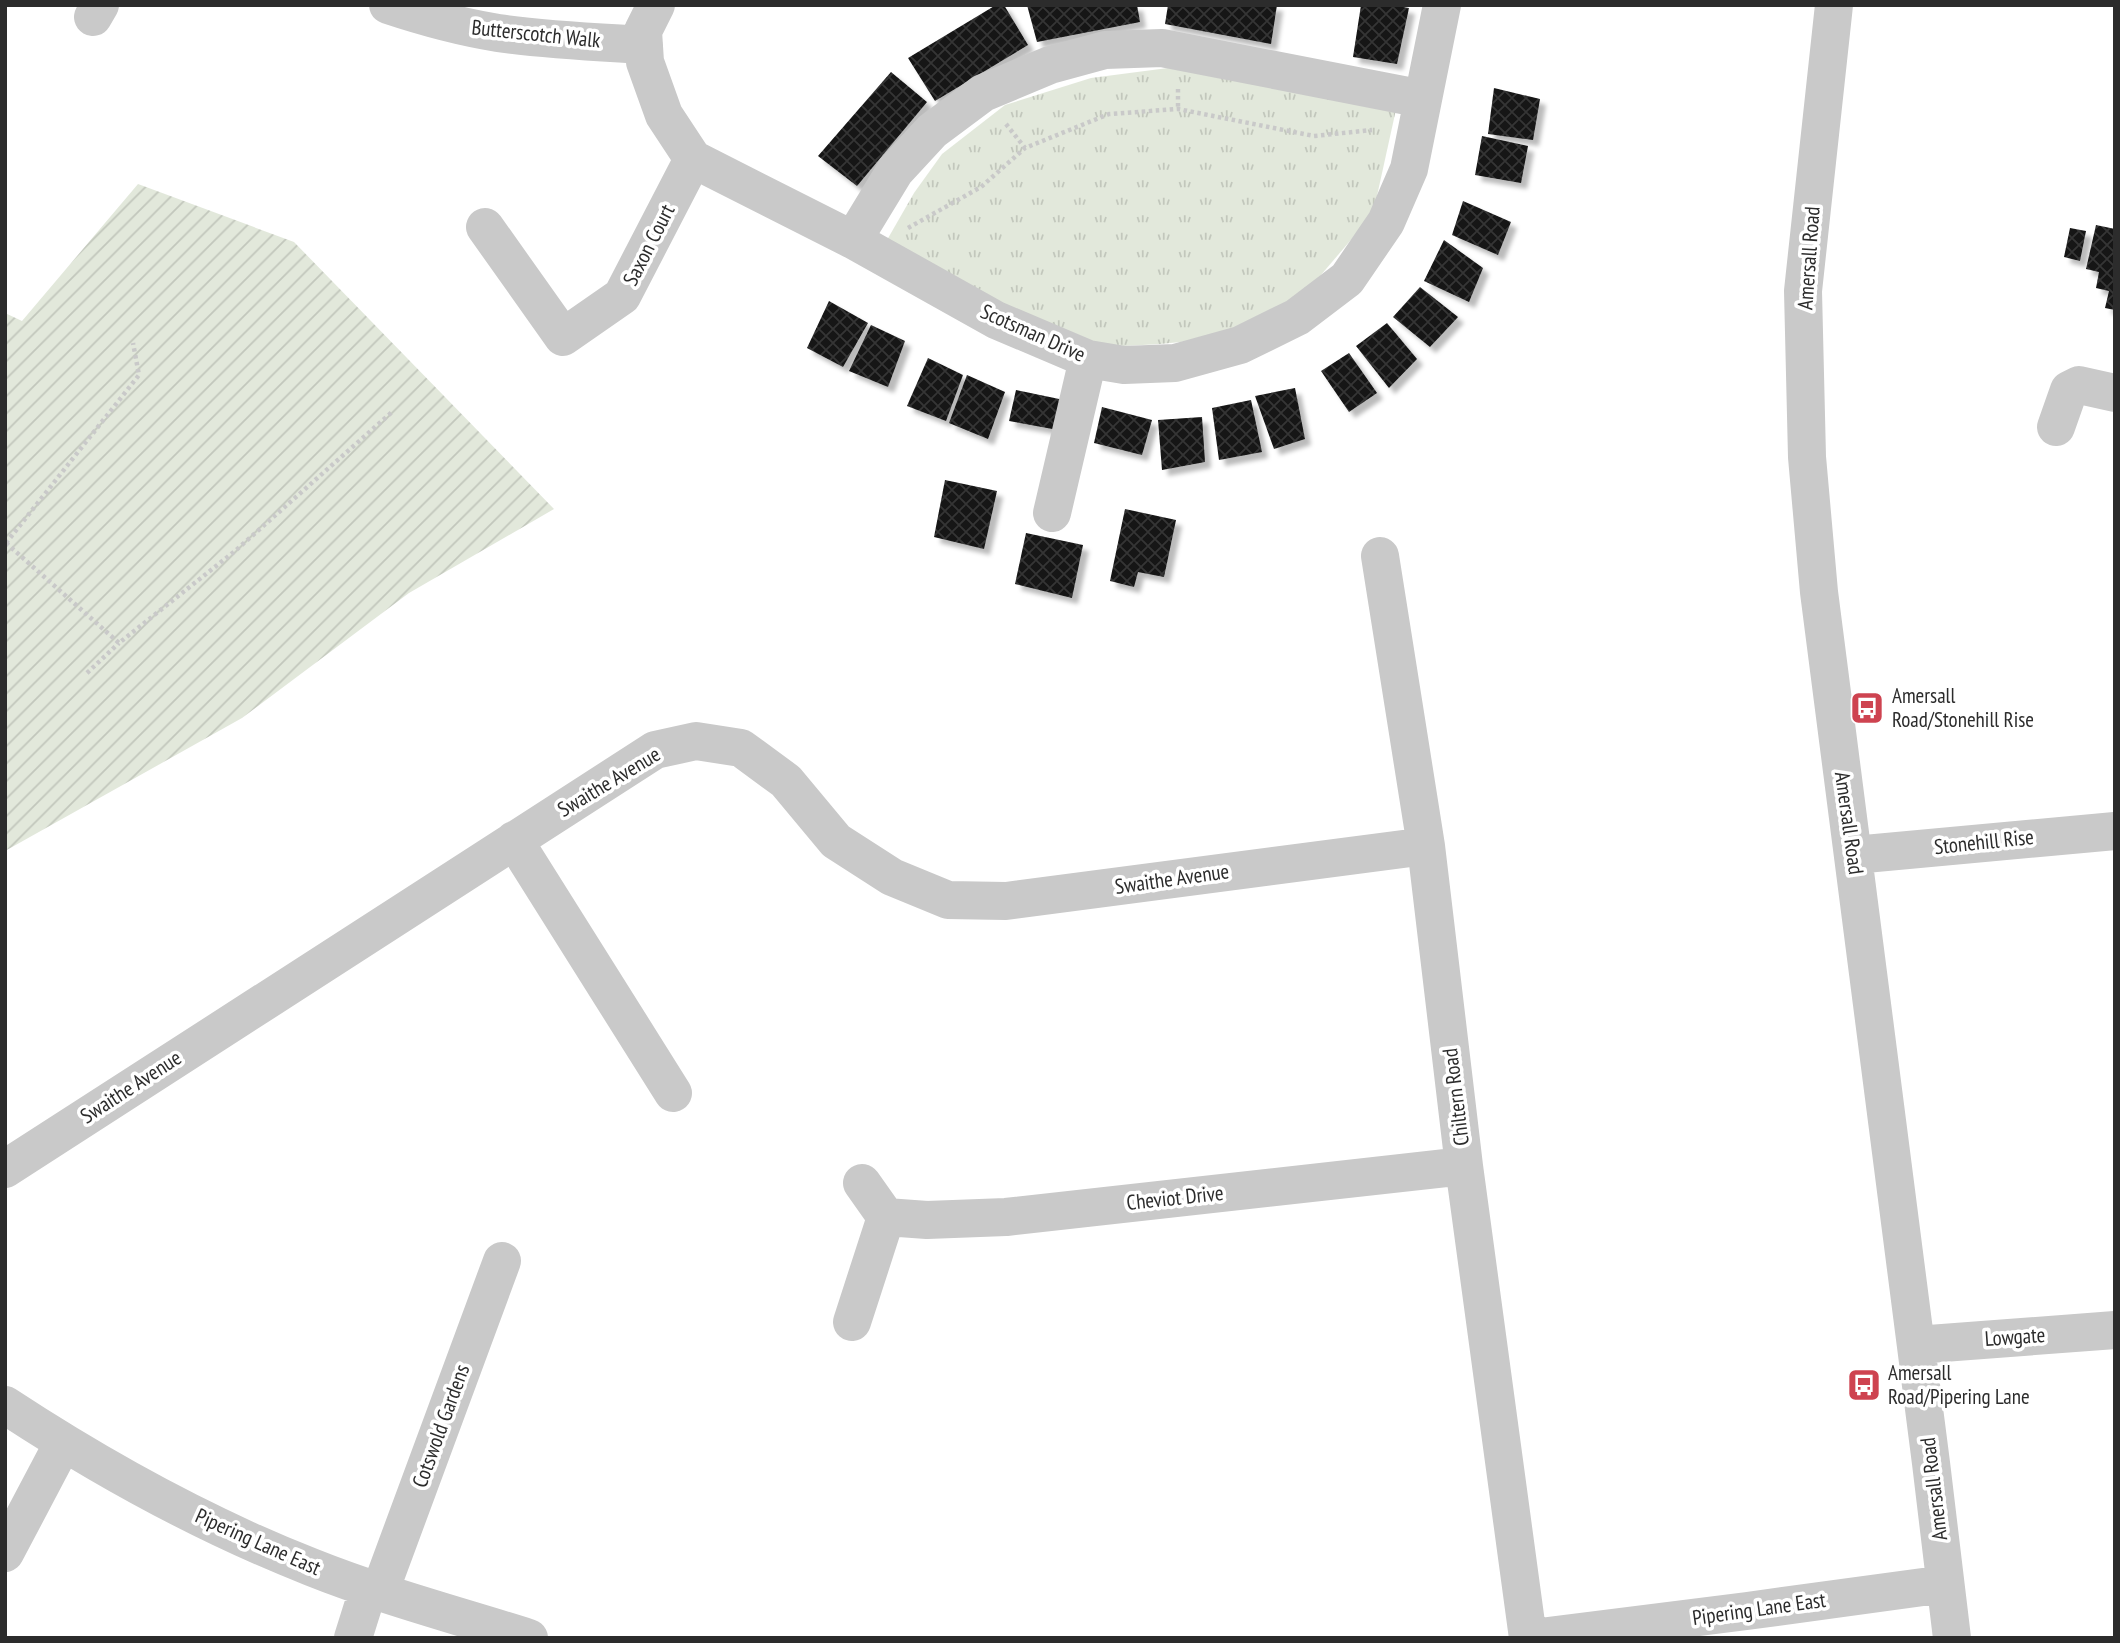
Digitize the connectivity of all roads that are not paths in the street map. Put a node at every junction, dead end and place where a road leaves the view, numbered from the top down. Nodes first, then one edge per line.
1 (388, 5) edge
2 (656, 5) edge
3 (1442, 5) edge
4 (1834, 5) edge
5 (644, 45) junction
6 (1420, 111) junction
7 (693, 159) junction
8 (485, 227) dead end
9 (862, 244) junction
10 (1088, 359) junction
11 (2115, 393) edge
12 (2056, 427) dead end
13 (1052, 513) dead end
14 (1380, 556) dead end
15 (2115, 831) edge
16 (514, 840) junction
17 (1426, 845) junction
18 (1854, 855) junction
19 (673, 1093) dead end
20 (1464, 1166) junction
21 (5, 1169) edge
22 (862, 1183) dead end
23 (886, 1217) junction
24 (502, 1261) dead end
25 (852, 1322) dead end
26 (2115, 1329) edge
27 (1916, 1345) junction
28 (5, 1405) edge
29 (63, 1443) junction
30 (5, 1553) edge
31 (1945, 1584) junction
32 (374, 1589) junction
33 (353, 1638) edge
34 (529, 1638) edge
35 (1530, 1638) edge
36 (1952, 1638) edge

1 - 5 street, Butterscotch Walk
2 - 5 street, Scotsman Drive
3 - 6 street, Scotsman Drive
4 - 18 street, Amersall Road
5 - 7 street, Scotsman Drive
6 - 9 street
6 - 10 street, Scotsman Drive
7 - 8 street, Saxon Court
7 - 9 street, Scotsman Drive
9 - 10 street, Scotsman Drive
10 - 13 street
11 - 12 street
14 - 17 street, Chiltern Road
15 - 18 street, Stonehill Rise
16 - 17 street, Swaithe Avenue
16 - 19 street
16 - 21 street, Swaithe Avenue
17 - 20 street, Chiltern Road
18 - 27 street, Amersall Road
20 - 23 street, Cheviot Drive
20 - 35 street, Chiltern Road
22 - 23 street
23 - 25 street
24 - 32 street, Cotswold Gardens
26 - 27 street, Lowgate
27 - 31 street, Amersall Road
28 - 29 street, Pipering Lane East
29 - 30 street
29 - 32 street, Pipering Lane East
31 - 35 street, Pipering Lane East
31 - 36 street, Amersall Road
32 - 33 street, Cotswold Gardens
32 - 34 street, Pipering Lane East

